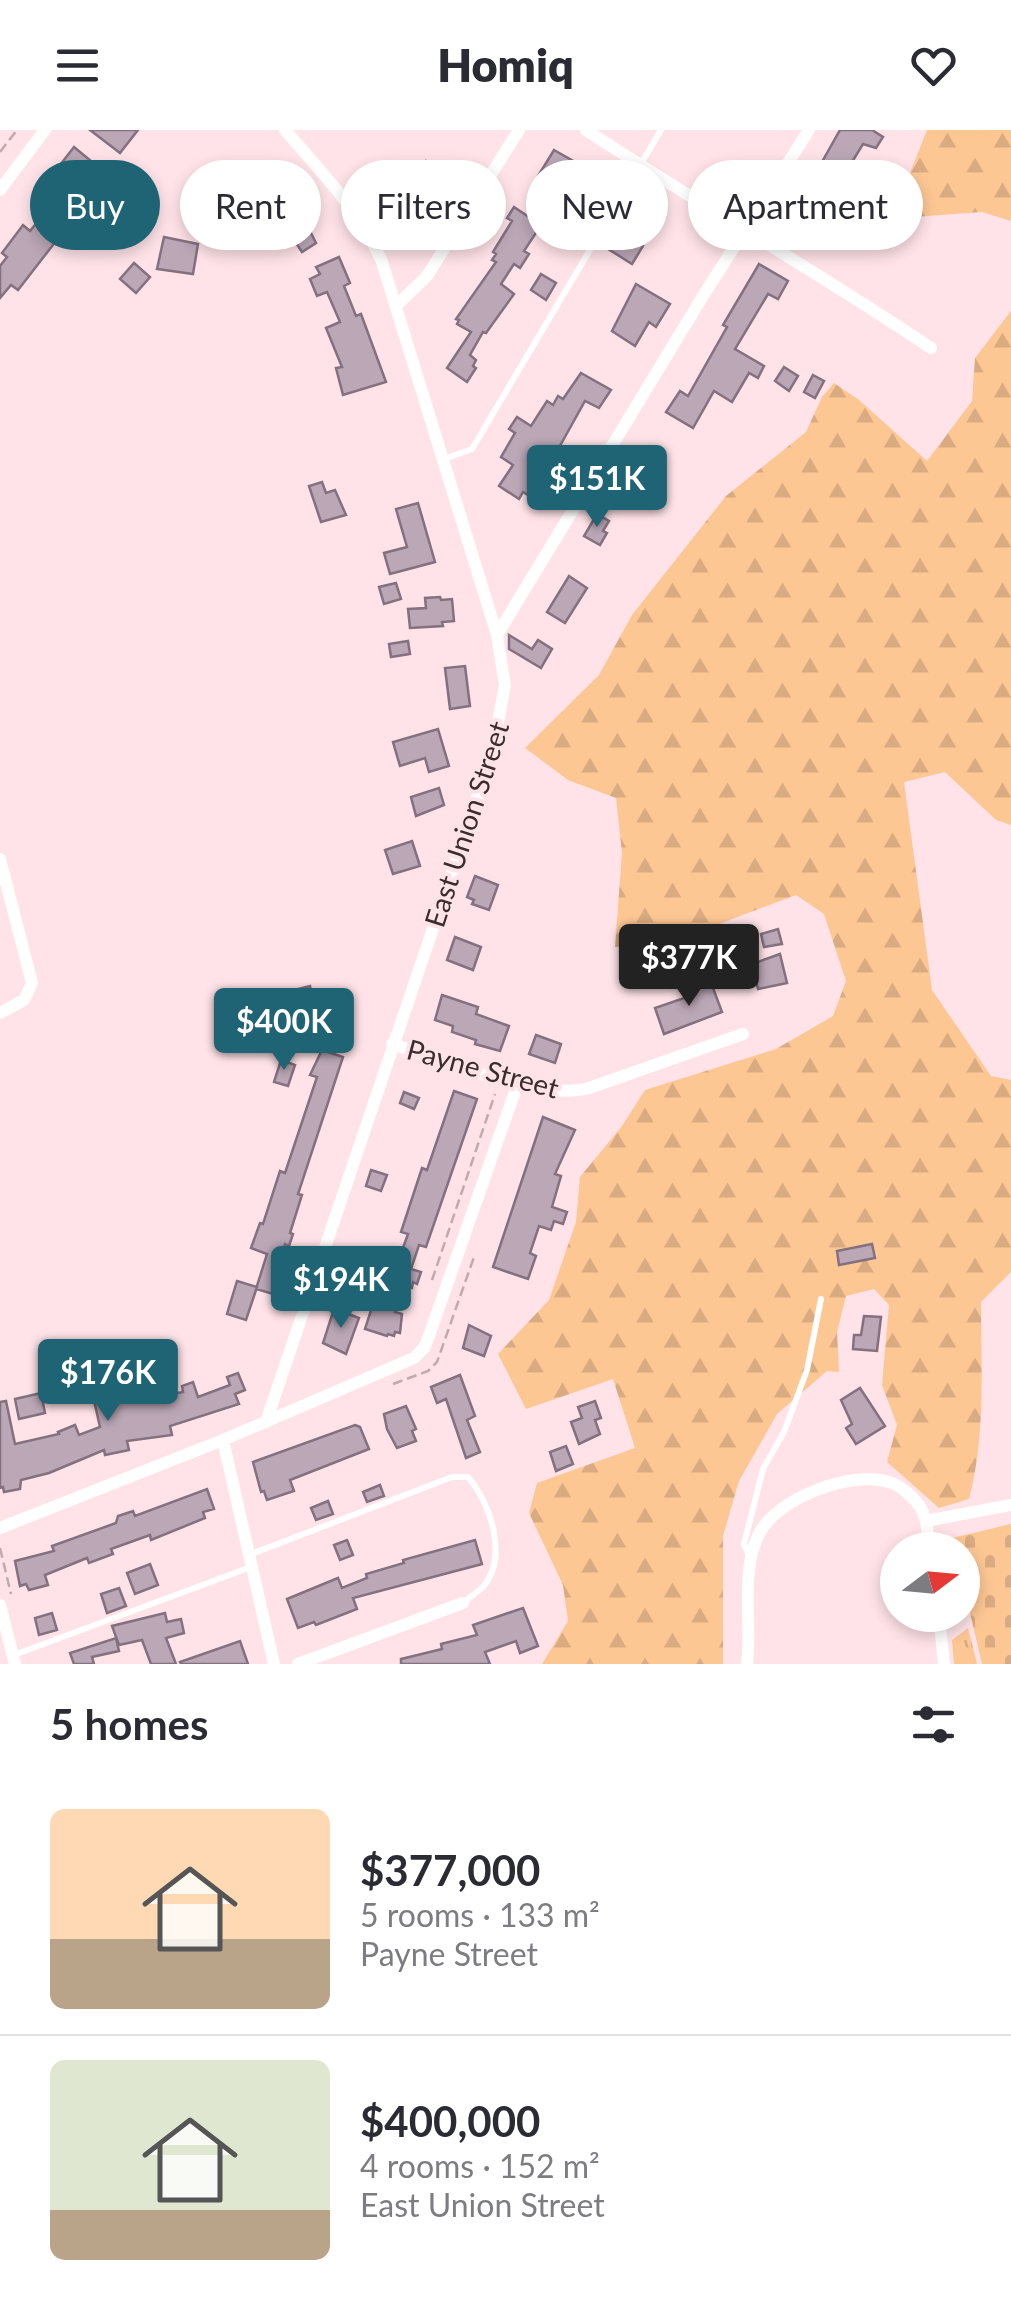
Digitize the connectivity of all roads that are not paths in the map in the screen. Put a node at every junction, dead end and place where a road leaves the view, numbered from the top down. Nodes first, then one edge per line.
1 (45, 130) edge
2 (285, 130) edge
3 (519, 130) edge
4 (586, 130) edge
5 (661, 130) edge
6 (809, 130) edge
7 (631, 160) edge
8 (644, 160) edge
9 (790, 160) edge
10 (0, 190) edge
11 (590, 250) edge
12 (733, 250) edge
13 (773, 250) edge
14 (397, 305) junction
15 (931, 348) dead end
16 (444, 459) junction
17 (496, 635) junction
18 (0, 859) edge
19 (0, 1014) edge
20 (743, 1034) dead end
21 (392, 1044) junction
22 (518, 1083) junction
23 (821, 1298) dead end
24 (266, 1422) junction
25 (223, 1440) junction
26 (1011, 1505) edge
27 (926, 1521) junction
28 (0, 1528) edge
29 (927, 1532) edge
30 (751, 1560) junction
31 (251, 1561) junction
32 (463, 1603) joint
33 (0, 1605) edge
34 (941, 1632) edge
35 (14, 1660) edge
36 (274, 1664) edge
37 (298, 1664) edge
38 (748, 1664) edge
39 (944, 1664) edge

1 - 10 street
2 - 14 street, East Union Street
3 - 14 street
4 - 7 street
5 - 8 lane
6 - 9 street
11 - 16 lane
12 - 17 street
13 - 15 street
14 - 16 street, East Union Street
16 - 17 street, East Union Street
17 - 21 street, East Union Street
18 - 19 street
20 - 22 street, Payne Street
21 - 22 street, Payne Street
21 - 24 street, East Union Street
22 - 24 street
23 - 30 lane
24 - 25 street
25 - 28 street
25 - 31 street
26 - 27 street
27 - 29 street
27 - 30 street
30 - 38 street
31 - 32 lane
31 - 35 lane
31 - 36 street
32 - 37 street
33 - 35 street
34 - 39 street

